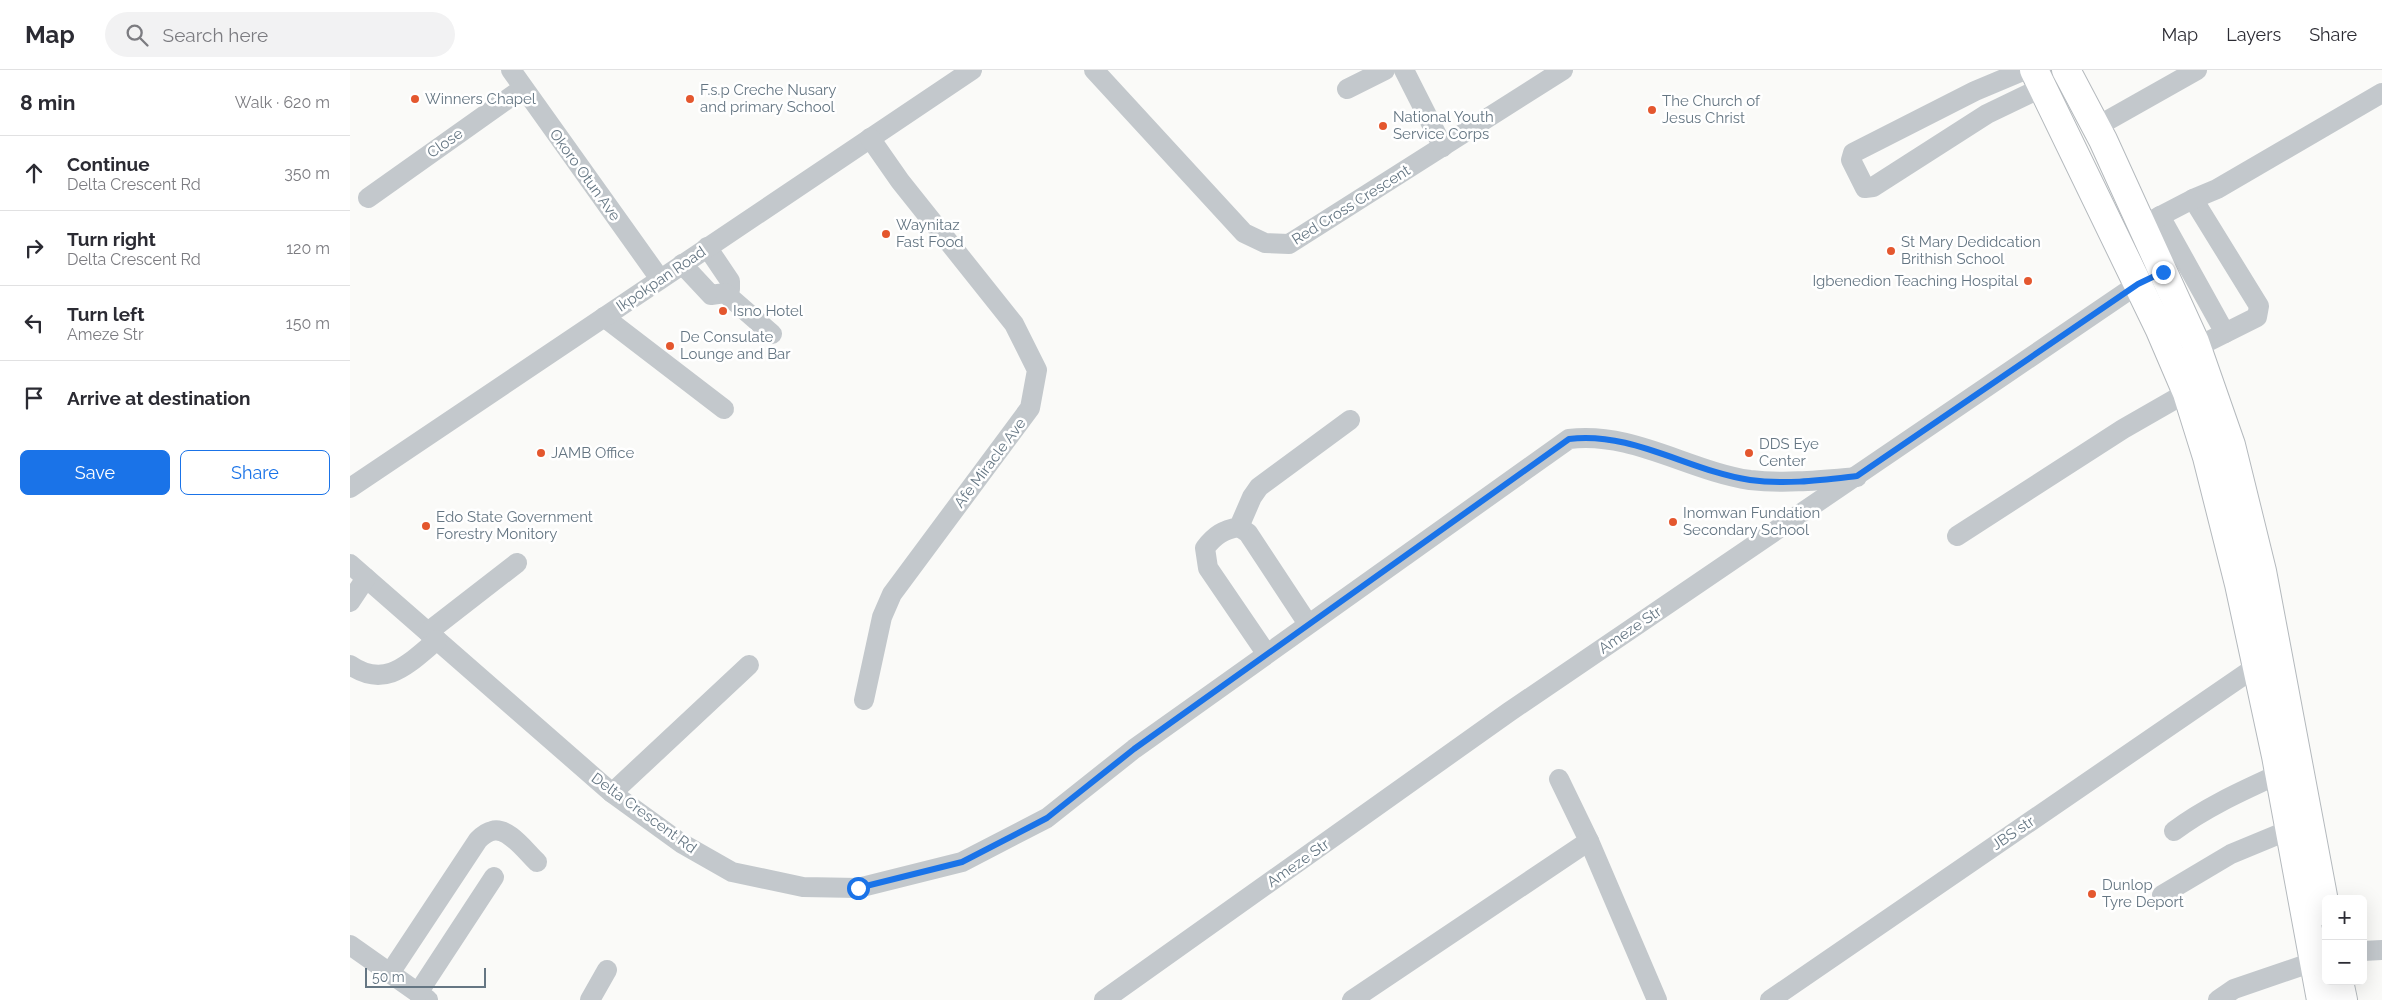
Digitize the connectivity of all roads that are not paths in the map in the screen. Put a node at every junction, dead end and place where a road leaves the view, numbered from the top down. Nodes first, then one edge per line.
1 (511, 70) edge
2 (972, 70) edge
3 (1094, 70) edge
4 (1385, 70) edge
5 (1404, 70) edge
6 (2066, 70) edge
7 (2197, 70) edge
8 (1560, 71) edge
9 (2034, 76) edge
10 (523, 88) junction
11 (1347, 89) dead end
12 (2382, 93) edge
13 (2096, 127) junction
14 (870, 138) junction
15 (1443, 147) junction
16 (368, 198) dead end
17 (2193, 199) junction
18 (2151, 221) junction
19 (707, 247) junction
20 (682, 264) junction
21 (2163, 272) junction
22 (660, 279) junction
23 (2138, 284) junction
24 (725, 293) junction
25 (604, 317) junction
26 (2225, 333) junction
27 (772, 334) dead end
28 (2197, 347) junction
29 (2198, 387) junction
30 (724, 409) dead end
31 (1350, 420) dead end
32 (1857, 476) junction
33 (350, 488) edge
34 (1244, 530) junction
35 (1958, 536) dead end
36 (517, 563) dead end
37 (350, 564) edge
38 (366, 578) junction
39 (350, 602) edge
40 (1308, 624) junction
41 (432, 636) junction
42 (1266, 653) junction
43 (350, 665) edge
44 (749, 666) dead end
45 (2256, 666) junction
46 (864, 700) dead end
47 (2279, 774) junction
48 (1559, 778) dead end
49 (612, 793) junction
50 (2289, 830) junction
51 (2174, 832) dead end
52 (1589, 841) junction
53 (537, 862) dead end
54 (494, 878) dead end
55 (2162, 895) dead end
56 (2323, 895) edge
57 (350, 945) edge
58 (2382, 950) edge
59 (2367, 951) edge
60 (2313, 962) junction
61 (607, 970) dead end
62 (390, 973) junction
63 (2340, 985) edge
64 (424, 996) edge
65 (2220, 999) edge
66 (590, 1000) edge
67 (1104, 1000) edge
68 (1352, 1000) edge
69 (1657, 1000) edge
70 (1770, 1000) edge
71 (2321, 1000) edge
72 (2343, 1000) edge

1 - 10 street, Okoro Otun Ave
2 - 14 street, Ikpokpan Road
3 - 15 street, Red Cross Crescent
4 - 11 street
5 - 15 street
6 - 13 highway
7 - 13 street
8 - 15 street, Red Cross Crescent
9 - 9 street
9 - 23 highway
10 - 16 street, Close
10 - 22 street, Okoro Otun Ave
12 - 17 street
13 - 18 highway
14 - 19 street, Ikpokpan Road
14 - 46 street, Afe Miracle Ave
17 - 18 street
17 - 26 street
18 - 21 highway
18 - 26 street
19 - 20 street, Ikpokpan Road
19 - 24 street
20 - 22 street, Ikpokpan Road
20 - 24 street
21 - 23 street, Ameze Str
21 - 28 highway
22 - 25 street, Ikpokpan Road
23 - 29 highway
23 - 32 street, Ameze Str
24 - 27 street
25 - 30 street
25 - 33 street, Ikpokpan Road
26 - 28 street
28 - 29 highway
29 - 35 street
29 - 45 highway
29 - 56 highway
31 - 34 street
32 - 40 street, Delta Crescent Rd
32 - 67 street, Ameze Str
34 - 40 street
34 - 42 street
36 - 41 street
37 - 38 street, Delta Crescent Rd
38 - 39 street
38 - 41 street, Delta Crescent Rd
40 - 42 street, Delta Crescent Rd
41 - 43 street
41 - 49 street, Delta Crescent Rd
42 - 49 street, Delta Crescent Rd
44 - 49 street
45 - 47 highway
45 - 70 street, JBS str
47 - 50 highway
47 - 51 street
48 - 52 street
50 - 55 street
50 - 60 highway
52 - 68 street
52 - 69 street
53 - 62 street
54 - 64 street
57 - 62 street
58 - 59 street
60 - 65 street
60 - 71 highway
61 - 66 street
62 - 64 street
63 - 72 highway

